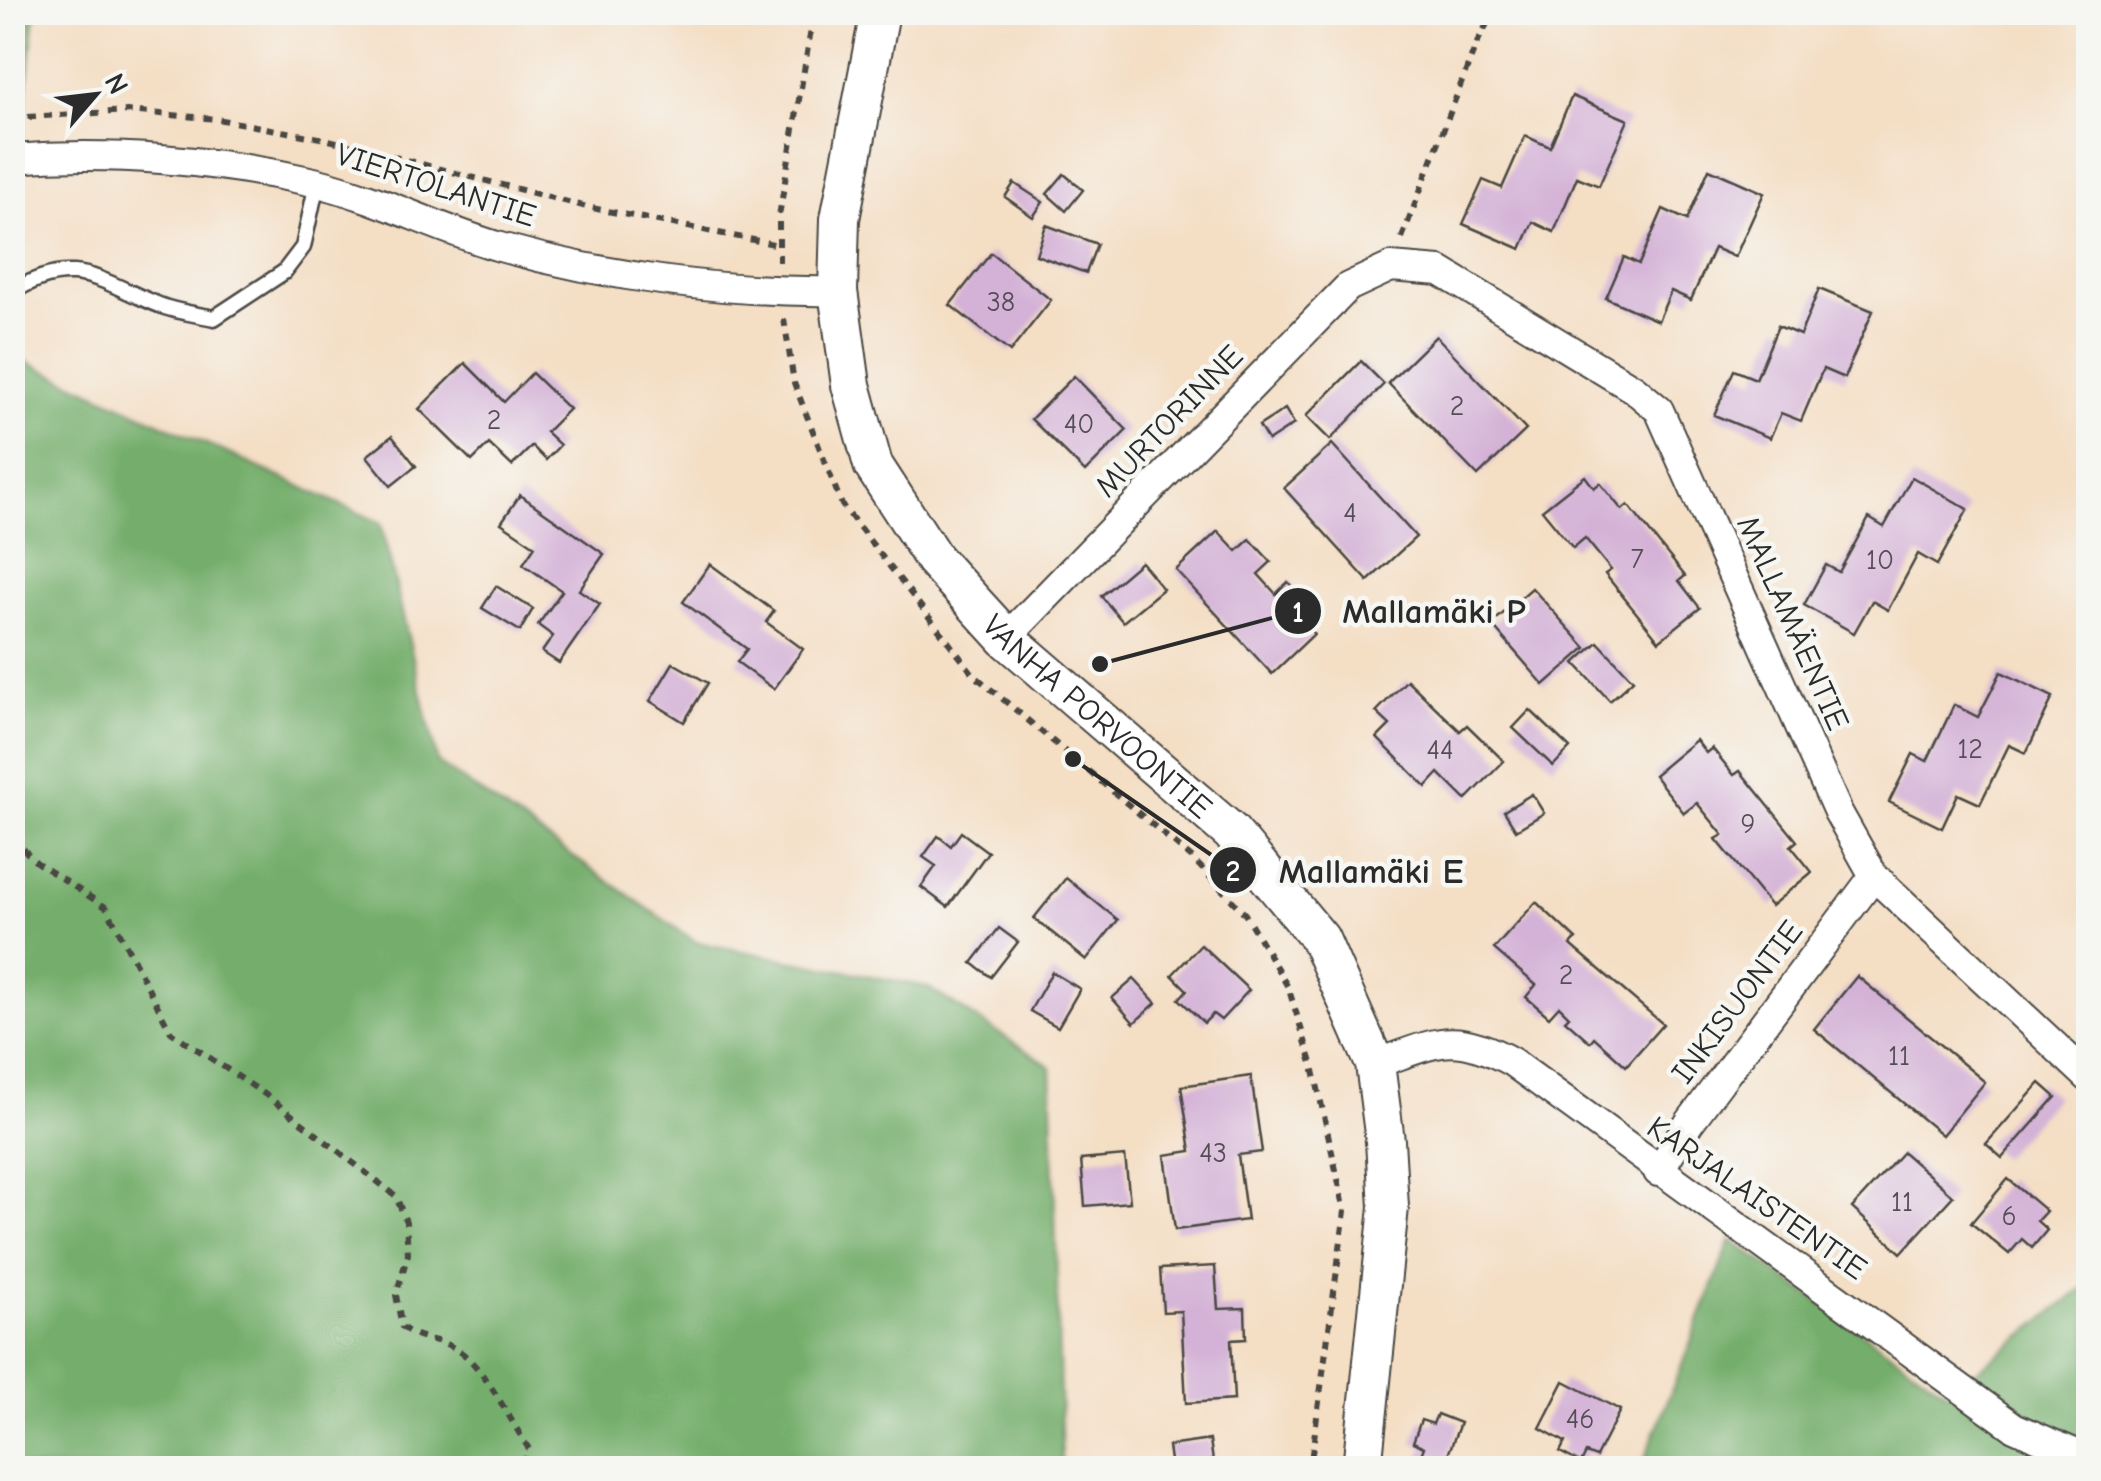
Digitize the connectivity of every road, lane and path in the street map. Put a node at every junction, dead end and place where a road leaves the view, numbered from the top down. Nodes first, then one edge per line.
1 (814, 12) edge
2 (880, 12) edge
3 (1493, 12) edge
4 (12, 118) edge
5 (12, 159) edge
6 (317, 183) junction
7 (779, 245) junction
8 (1392, 267) junction
9 (838, 291) junction
10 (12, 292) edge
11 (780, 292) junction
12 (1006, 638) junction
13 (12, 838) edge
14 (1874, 876) junction
15 (1374, 1064) junction
16 (2088, 1078) edge
17 (1658, 1172) junction
18 (12, 1431) edge
19 (2088, 1459) edge
20 (35, 1468) edge
21 (522, 1468) edge
22 (1310, 1468) edge
23 (1362, 1468) edge

1 - 7 path
2 - 9 main road, VANHA PORVOONTIE
3 - 8 path
4 - 7 path
5 - 6 street, VIERTOLANTIE
6 - 10 lane
6 - 11 street, VIERTOLANTIE
7 - 11 path
8 - 12 street, MURTORINNE
8 - 14 street, MALLAMÄENTIE
9 - 11 street, VIERTOLANTIE
9 - 12 main road, VANHA PORVOONTIE
11 - 22 path
12 - 15 main road, VANHA PORVOONTIE
13 - 21 path
14 - 16 street, MALLAMÄENTIE
14 - 17 street, INKISUONTIE
15 - 17 street, KARJALAISTENTIE
15 - 23 main road, VANHA PORVOONTIE
17 - 19 street, KARJALAISTENTIE
18 - 20 path

